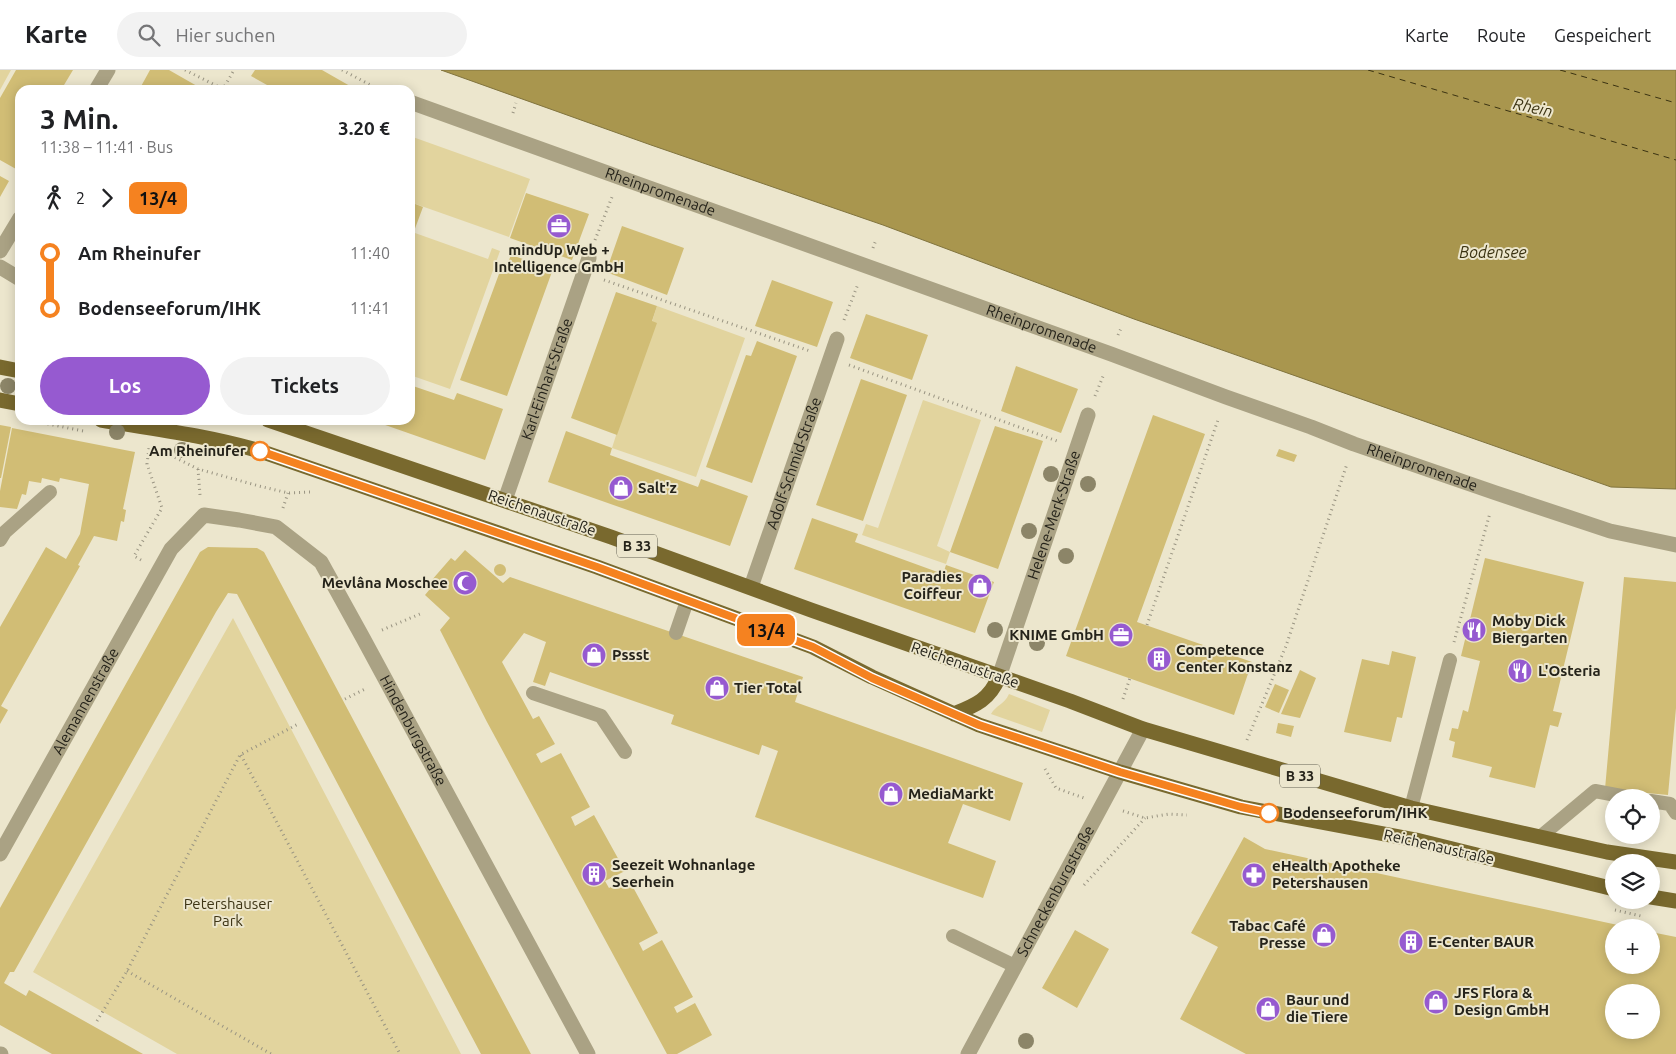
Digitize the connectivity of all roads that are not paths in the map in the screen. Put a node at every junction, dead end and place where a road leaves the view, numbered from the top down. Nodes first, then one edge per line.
1 (108, 70) edge
2 (99, 85) edge
3 (415, 104) edge
4 (15, 226) edge
5 (0, 251) edge
6 (588, 258) road end
7 (0, 267) edge
8 (15, 276) edge
9 (837, 339) road end
10 (0, 367) edge
11 (15, 370) edge
12 (0, 400) edge
13 (15, 403) edge
14 (1088, 415) road end
15 (130, 425) edge
16 (283, 425) edge
17 (50, 492) dead end
18 (505, 500) junction
19 (0, 540) edge
20 (1676, 545) edge
21 (171, 549) joint
22 (751, 587) junction
23 (687, 601) junction
24 (676, 633) dead end
25 (1450, 660) dead end
26 (998, 676) junction
27 (533, 693) dead end
28 (954, 714) junction
29 (1143, 729) junction
30 (625, 752) dead end
31 (1120, 772) junction
32 (1605, 793) edge
33 (1660, 802) edge
34 (1411, 808) junction
35 (1676, 813) edge
36 (1540, 837) junction
37 (0, 854) edge
38 (1676, 862) edge
39 (1605, 887) edge
40 (1660, 898) edge
41 (1676, 901) edge
42 (953, 936) dead end
43 (1015, 966) junction
44 (588, 1054) edge
45 (968, 1054) edge

1 - 2 street
3 - 20 street, Rheinpromenade
4 - 5 street
6 - 18 street, Karl-Einhart-Straße
7 - 8 street
9 - 22 street, Adolf-Schmid-Straße
10 - 11 main road
12 - 13 main road
14 - 26 street, Helene-Merk-Straße
15 - 23 main road, Reichenaustraße / B 33
16 - 18 main road, Reichenaustraße / B 33
17 - 19 lane
18 - 22 main road, Reichenaustraße / B 33
21 - 37 street, Alemannenstraße
21 - 44 street, Hindenburgstraße
22 - 26 main road, Reichenaustraße / B 33
23 - 24 lane
23 - 28 main road, Reichenaustraße / B 33
25 - 34 lane
26 - 28 main road
26 - 29 main road, Reichenaustraße / B 33
27 - 30 lane
28 - 31 main road, Reichenaustraße / B 33
29 - 31 street, Schneckenburgstraße
29 - 34 main road, Reichenaustraße / B 33
31 - 39 main road, Reichenaustraße / B 33
31 - 43 street, Schneckenburgstraße
32 - 36 lane
33 - 35 lane
34 - 36 main road, Reichenaustraße / B 33
36 - 38 main road, Reichenaustraße / B 33
40 - 41 main road
42 - 43 lane
43 - 45 street, Schneckenburgstraße

